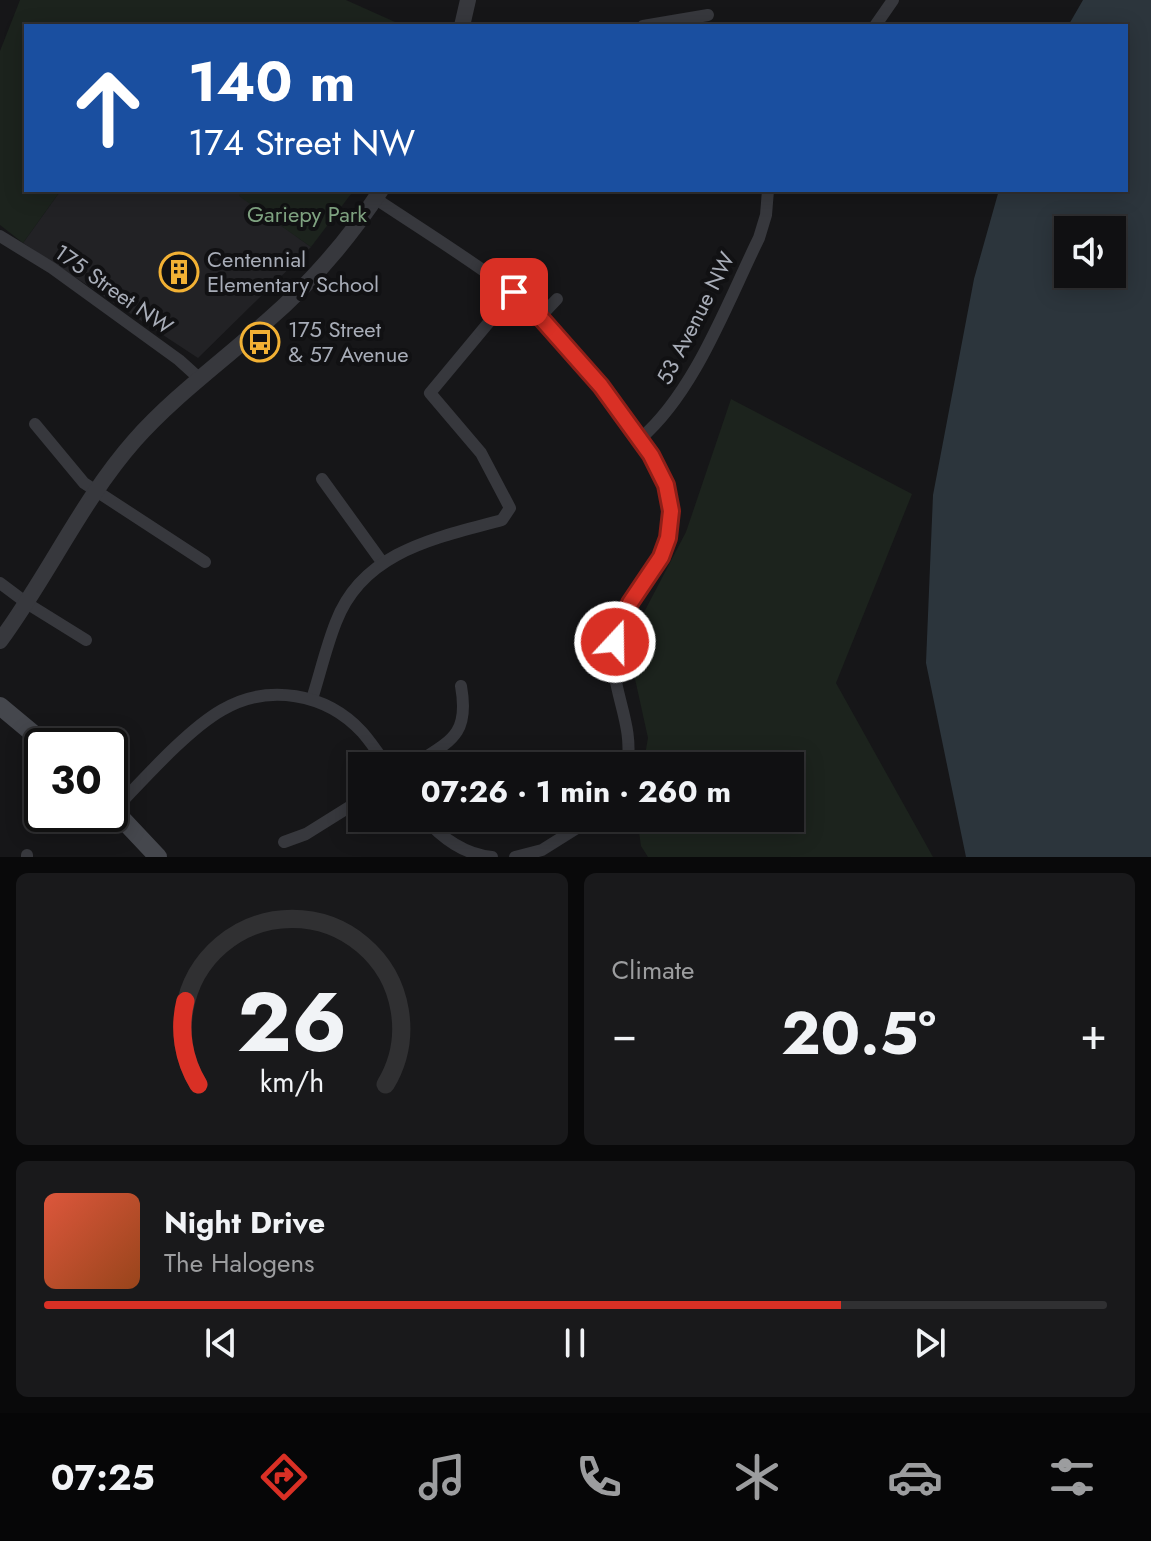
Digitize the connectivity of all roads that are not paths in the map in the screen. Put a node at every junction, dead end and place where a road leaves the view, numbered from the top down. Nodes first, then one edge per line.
1 (468, 0) edge
2 (893, 0) edge
3 (708, 15) dead end
4 (462, 24) edge
5 (655, 24) edge
6 (876, 24) edge
7 (768, 192) edge
8 (378, 194) edge
9 (1, 235) edge
10 (514, 292) junction
11 (557, 299) dead end
12 (540, 317) junction
13 (200, 379) junction
14 (35, 424) dead end
15 (640, 439) junction
16 (322, 479) dead end
17 (96, 492) junction
18 (205, 562) dead end
19 (382, 562) junction
20 (0, 583) edge
21 (28, 604) junction
22 (86, 640) dead end
23 (0, 641) edge
24 (461, 686) dead end
25 (312, 699) junction
26 (0, 706) edge
27 (26, 728) edge
28 (377, 752) edge
29 (431, 752) edge
30 (628, 752) edge
31 (128, 793) edge
32 (348, 808) edge
33 (128, 825) edge
34 (440, 832) edge
35 (571, 832) edge
36 (284, 842) dead end
37 (474, 856) edge
38 (158, 857) edge
39 (492, 857) edge
40 (515, 857) edge

1 - 4 street
2 - 6 street
3 - 5 street
7 - 15 street, 53 Avenue NW
8 - 10 street
8 - 13 street
9 - 13 street, 175 Street NW
10 - 12 street
10 - 19 street
11 - 12 street
12 - 15 street
13 - 17 street
14 - 17 street
15 - 30 street
16 - 19 street
17 - 18 street
17 - 21 street
19 - 25 street
20 - 21 street
21 - 22 street
21 - 23 street
24 - 29 street
25 - 28 street
25 - 31 street
26 - 27 main road
32 - 36 street
33 - 38 main road
34 - 37 street
35 - 40 street
37 - 39 street

